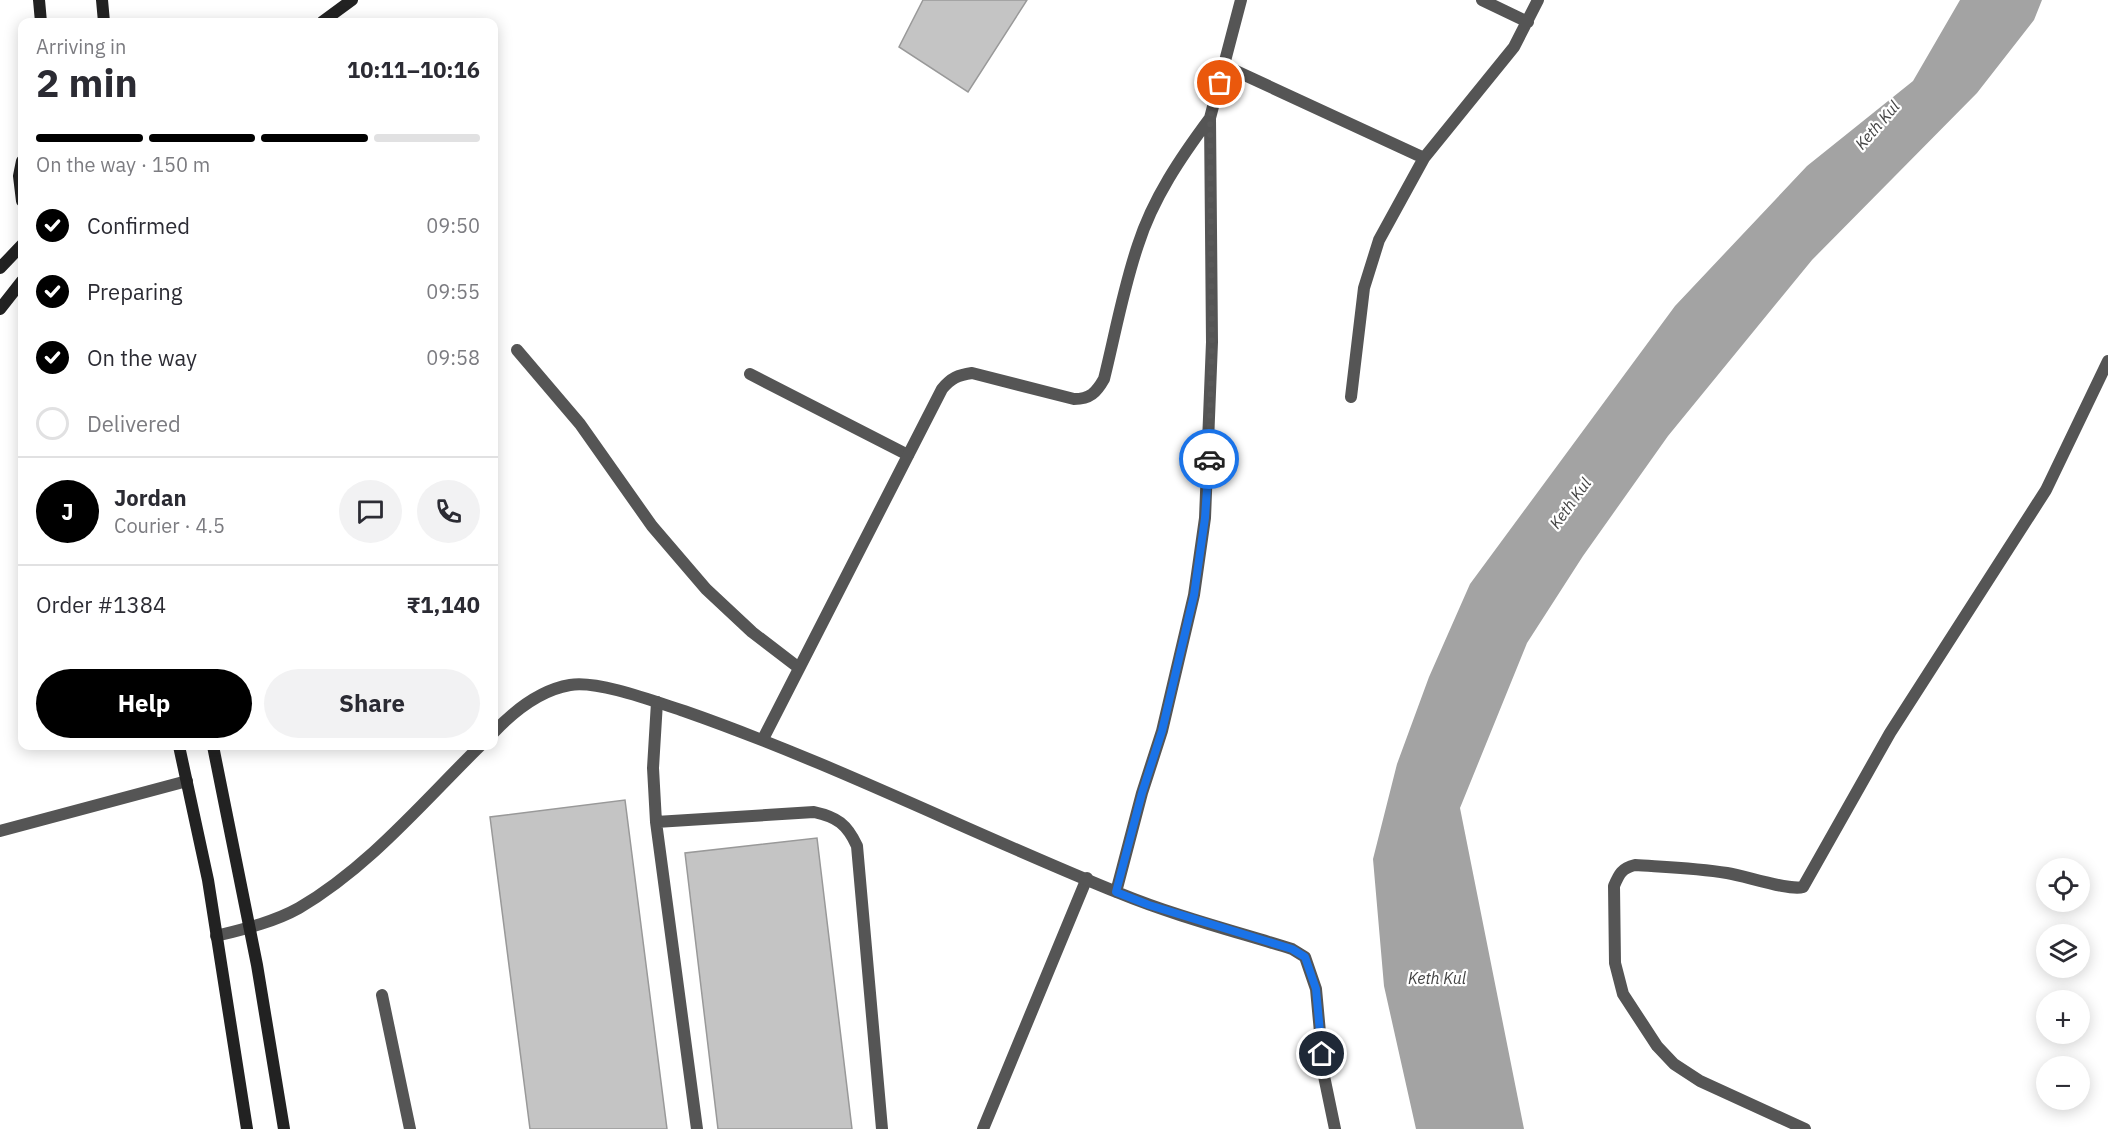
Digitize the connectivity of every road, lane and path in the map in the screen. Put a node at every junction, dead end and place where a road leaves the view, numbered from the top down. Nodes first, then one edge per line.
1 (39, 0) edge
2 (102, 0) edge
3 (352, 0) edge
4 (1241, 0) edge
5 (1482, 0) edge
6 (1538, 0) edge
7 (41, 18) edge
8 (104, 18) edge
9 (327, 18) edge
10 (1528, 22) junction
11 (1225, 66) junction
12 (1210, 118) junction
13 (1424, 158) junction
14 (18, 249) edge
15 (0, 268) edge
16 (18, 286) edge
17 (0, 309) edge
18 (518, 350) dead end
19 (2108, 361) edge
20 (750, 374) dead end
21 (1351, 397) dead end
22 (908, 455) junction
23 (799, 668) junction
24 (657, 702) junction
25 (498, 729) edge
26 (762, 739) junction
27 (180, 750) edge
28 (214, 750) edge
29 (476, 750) edge
30 (187, 781) junction
31 (656, 822) junction
32 (0, 831) edge
33 (1086, 878) junction
34 (1116, 892) junction
35 (250, 928) junction
36 (216, 936) junction
37 (382, 995) dead end
38 (247, 1129) edge
39 (284, 1129) edge
40 (410, 1129) edge
41 (697, 1129) edge
42 (882, 1129) edge
43 (983, 1129) edge
44 (1335, 1129) edge
45 (1805, 1129) edge

1 - 7 main road
2 - 8 main road
3 - 9 main road
4 - 11 street
5 - 10 street
6 - 10 street
10 - 13 street
11 - 12 street
11 - 13 street
12 - 22 street
12 - 34 street
13 - 21 street
14 - 15 main road
16 - 17 main road
18 - 23 street
19 - 45 street
20 - 22 street
22 - 23 street
23 - 26 street
24 - 25 street
24 - 26 street
24 - 31 street
26 - 33 street
27 - 30 main road
28 - 35 main road
29 - 35 street
30 - 32 street
30 - 36 main road
31 - 41 street
31 - 42 street
33 - 34 street
33 - 43 street
34 - 44 street
35 - 36 street
35 - 39 main road
36 - 38 main road
37 - 40 street

